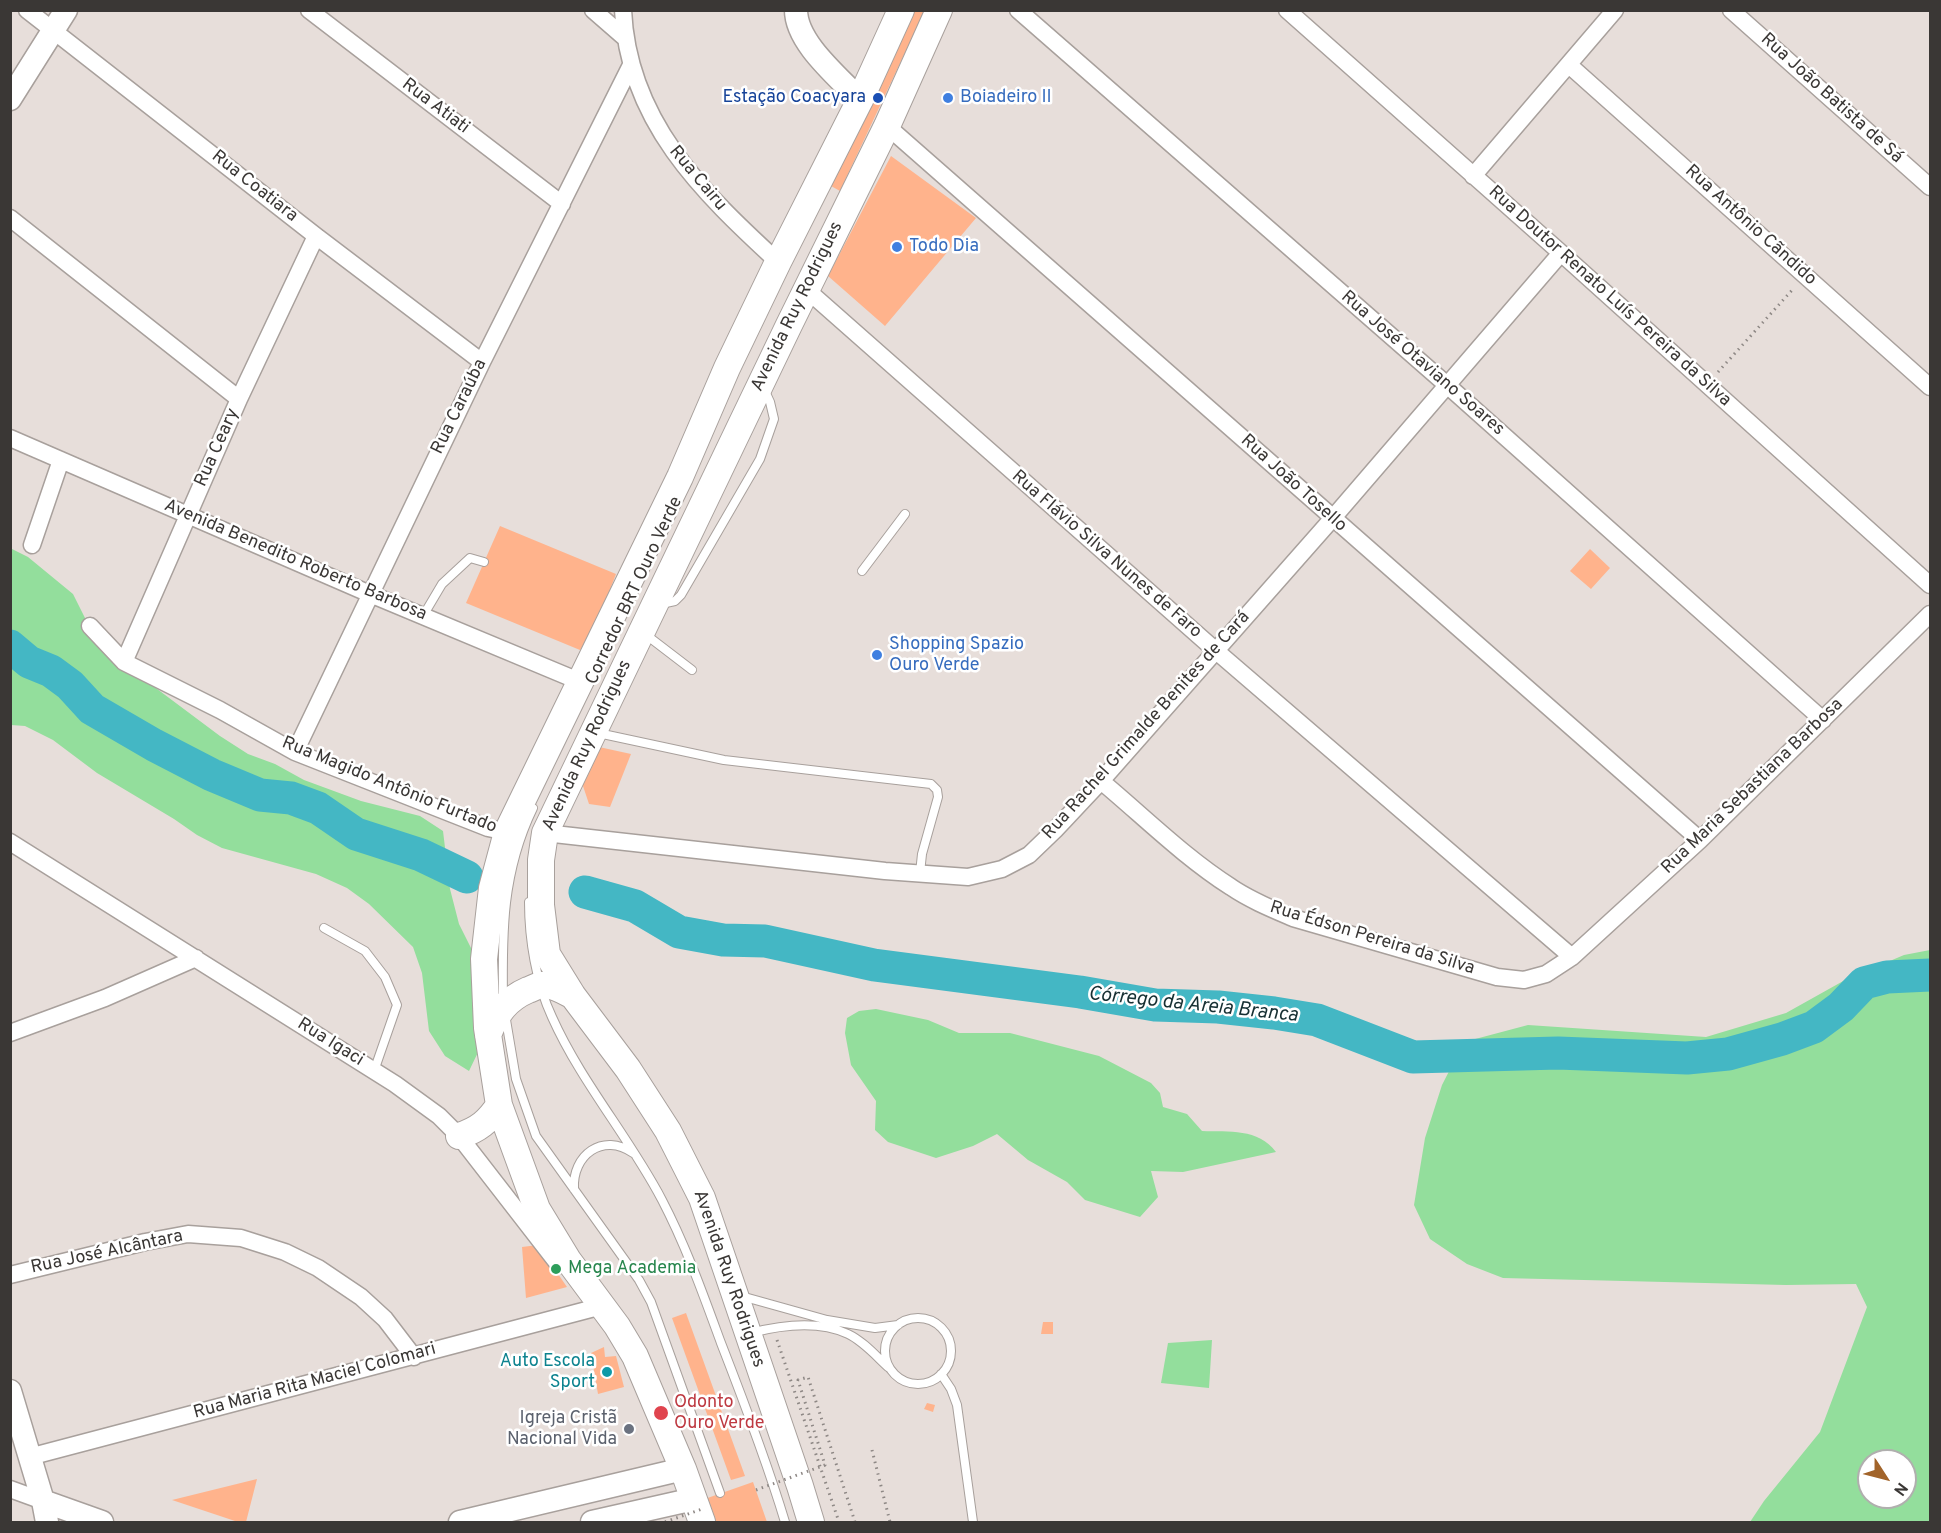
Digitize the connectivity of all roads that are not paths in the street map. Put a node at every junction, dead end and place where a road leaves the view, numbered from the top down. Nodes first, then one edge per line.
1 (27, 10) edge
2 (66, 10) edge
3 (309, 10) edge
4 (593, 10) edge
5 (623, 10) edge
6 (796, 10) edge
7 (901, 10) edge
8 (909, 10) edge
9 (930, 10) edge
10 (939, 10) edge
11 (1018, 10) edge
12 (1287, 10) edge
13 (1615, 10) edge
14 (1731, 10) edge
15 (53, 30) junction
16 (624, 37) junction
17 (631, 65) junction
18 (1569, 65) junction
19 (898, 78) dead end
20 (10, 99) edge
21 (860, 100) junction
22 (887, 126) junction
23 (1473, 176) junction
24 (1930, 187) edge
25 (562, 204) junction
26 (817, 206) dead end
27 (10, 218) edge
28 (316, 236) junction
29 (1561, 253) junction
30 (778, 262) junction
31 (807, 290) junction
32 (482, 362) junction
33 (1448, 385) junction
34 (1930, 387) edge
35 (239, 399) junction
36 (10, 438) edge
37 (706, 442) dead end
38 (61, 460) junction
39 (905, 514) dead end
40 (188, 516) junction
41 (1332, 519) junction
42 (32, 544) dead end
43 (484, 562) dead end
44 (862, 571) dead end
45 (1930, 585) edge
46 (370, 594) junction
47 (631, 599) junction
48 (1930, 614) edge
49 (423, 616) junction
50 (90, 626) dead end
51 (642, 632) junction
52 (1215, 650) junction
53 (124, 662) junction
54 (692, 670) dead end
55 (581, 682) junction
56 (1823, 720) junction
57 (593, 732) junction
58 (295, 752) junction
59 (1101, 780) junction
60 (539, 795) dead end
61 (532, 828) junction
62 (1700, 840) junction
63 (10, 842) edge
64 (920, 873) junction
65 (529, 896) dead end
66 (324, 928) dead end
67 (1572, 957) junction
68 (196, 958) junction
69 (542, 985) junction
70 (573, 996) junction
71 (504, 1006) junction
72 (10, 1033) edge
73 (488, 1035) junction
74 (374, 1071) junction
75 (499, 1105) junction
76 (459, 1136) junction
77 (636, 1154) junction
78 (574, 1189) junction
79 (10, 1275) edge
80 (735, 1295) junction
81 (598, 1307) junction
82 (898, 1325) junction
83 (747, 1334) junction
84 (414, 1357) junction
85 (892, 1371) junction
86 (941, 1374) junction
87 (10, 1391) edge
88 (29, 1457) junction
89 (683, 1469) junction
90 (10, 1489) edge
91 (720, 1493) dead end
92 (699, 1510) edge
93 (45, 1512) edge
94 (102, 1522) edge
95 (460, 1522) edge
96 (592, 1522) edge
97 (785, 1522) edge
98 (811, 1522) edge
99 (973, 1522) edge

1 - 15 street, Rua Coatiara
2 - 15 street
3 - 25 street, Rua Atiati
4 - 16 street
5 - 16 street, Rua Cairu
6 - 21 street
7 - 21 main road, Avenida Ruy Rodrigues
8 - 26 lane
9 - 19 lane
10 - 22 main road, Avenida Ruy Rodrigues
11 - 33 street, Rua José Otaviano Soares
12 - 23 street, Rua Doutor Renato Luís Pereira da Silva
13 - 18 street
14 - 24 street, Rua João Batista de Sá
15 - 20 street
15 - 28 street, Rua Coatiara
16 - 17 street, Rua Cairu
17 - 25 street, Rua Caraúba
17 - 30 street, Rua Cairu
18 - 23 street
18 - 34 street, Rua Antônio Cãndido
21 - 30 main road, Avenida Ruy Rodrigues
22 - 31 main road, Avenida Ruy Rodrigues
22 - 41 street, Rua João Tosello
23 - 29 street, Rua Doutor Renato Luís Pereira da Silva
25 - 32 street, Rua Caraúba
27 - 35 street
28 - 32 street, Rua Coatiara
28 - 35 street, Rua Ceary
29 - 33 street, Rua Rachel Grimalde Benites de Cará
29 - 45 street, Rua Doutor Renato Luís Pereira da Silva
30 - 31 main road
30 - 47 main road, Avenida Ruy Rodrigues
31 - 47 main road, Avenida Ruy Rodrigues
31 - 52 street, Rua Flávio Silva Nunes de Faro
32 - 46 street, Rua Caraúba
33 - 41 street, Rua Rachel Grimalde Benites de Cará
33 - 56 street, Rua José Otaviano Soares
35 - 40 street, Rua Ceary
36 - 38 street, Avenida Benedito Roberto Barbosa
37 - 47 lane, Corredor BRT Ouro Verde
38 - 40 street, Avenida Benedito Roberto Barbosa
38 - 42 street
39 - 44 lane
40 - 46 street, Avenida Benedito Roberto Barbosa
40 - 53 street, Rua Ceary
41 - 52 street, Rua Rachel Grimalde Benites de Cará
41 - 62 street, Rua João Tosello
43 - 49 lane
46 - 49 street, Avenida Benedito Roberto Barbosa
46 - 58 street, Rua Caraúba
47 - 51 main road, Avenida Ruy Rodrigues
47 - 55 main road, Avenida Ruy Rodrigues
48 - 56 street, Rua Maria Sebastiana Barbosa
49 - 55 street, Avenida Benedito Roberto Barbosa
50 - 53 street, Rua Magido Antônio Furtado
51 - 54 lane
51 - 57 main road, Avenida Ruy Rodrigues
52 - 59 street, Rua Rachel Grimalde Benites de Cará
52 - 67 street, Rua Flávio Silva Nunes de Faro
53 - 58 street, Rua Magido Antônio Furtado
55 - 61 main road, Avenida Ruy Rodrigues
56 - 62 street, Rua Maria Sebastiana Barbosa
57 - 61 main road, Avenida Ruy Rodrigues
57 - 64 lane
58 - 61 street, Rua Magido Antônio Furtado
59 - 64 street, Rua Rachel Grimalde Benites de Cará
59 - 67 street, Rua Édson Pereira da Silva
60 - 61 lane
61 - 64 street, Rua Rachel Grimalde Benites de Cará
61 - 70 main road, Avenida Ruy Rodrigues
61 - 71 lane
61 - 73 main road, Avenida Ruy Rodrigues
62 - 67 street, Rua Maria Sebastiana Barbosa
63 - 68 street, Rua Igaci
65 - 69 lane
66 - 74 lane
68 - 72 street
68 - 74 street, Rua Igaci
69 - 70 main road
69 - 71 main road
69 - 77 lane
70 - 80 main road, Avenida Ruy Rodrigues
71 - 73 main road
71 - 78 lane
73 - 75 main road, Avenida Ruy Rodrigues
74 - 76 street, Rua Igaci
75 - 76 main road
75 - 81 main road, Avenida Ruy Rodrigues
76 - 81 street, Rua Igaci
77 - 78 lane
77 - 97 lane
78 - 91 lane
79 - 84 street, Rua José Alcântara
80 - 82 lane
80 - 83 main road, Avenida Ruy Rodrigues
81 - 84 street, Rua Maria Rita Maciel Colomari
81 - 89 main road, Avenida Ruy Rodrigues
82 - 85 lane
82 - 86 lane
83 - 85 lane
83 - 98 main road, Avenida Ruy Rodrigues
84 - 88 street, Rua Maria Rita Maciel Colomari
85 - 86 lane
86 - 99 lane
87 - 88 street
88 - 93 street
89 - 92 main road, Avenida Ruy Rodrigues
89 - 95 street
90 - 93 street
92 - 96 street
93 - 94 street

